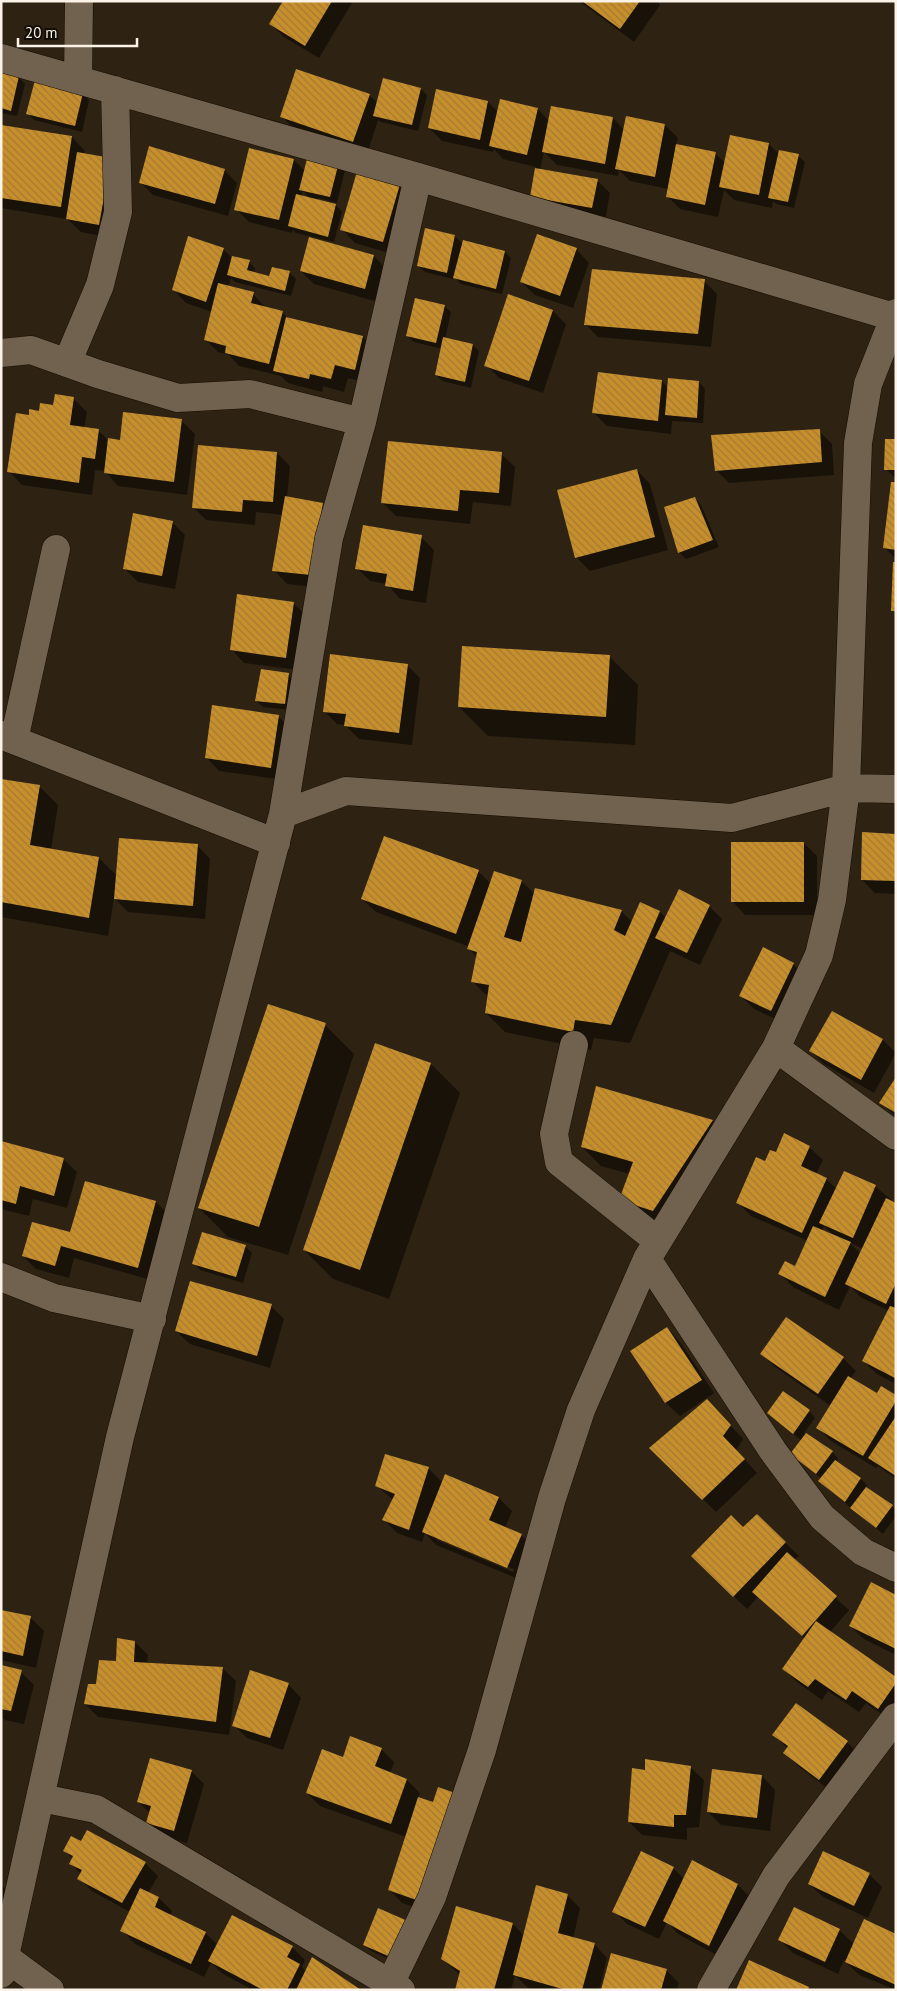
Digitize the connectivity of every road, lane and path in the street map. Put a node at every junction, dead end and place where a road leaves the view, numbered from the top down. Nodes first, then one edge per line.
1 (79, 1) edge
2 (1, 58) edge
3 (78, 80) junction
4 (115, 90) junction
5 (418, 177) junction
6 (895, 315) edge
7 (1, 353) edge
8 (67, 363) junction
9 (362, 422) junction
10 (56, 549) dead end
11 (8, 738) edge
12 (846, 788) junction
13 (896, 789) edge
14 (283, 814) junction
15 (276, 843) junction
16 (574, 1045) dead end
17 (776, 1048) junction
18 (896, 1136) edge
19 (652, 1250) junction
20 (1, 1277) edge
21 (152, 1319) junction
22 (896, 1568) edge
23 (896, 1718) edge
24 (41, 1798) junction
25 (3, 1963) edge
26 (395, 1987) edge
27 (50, 1990) edge
28 (711, 1990) edge

1 - 3 street
2 - 3 street
3 - 4 street
4 - 5 street
4 - 8 street
5 - 6 street
5 - 9 street
6 - 12 street
7 - 8 street
8 - 9 street
9 - 14 street
10 - 11 street
11 - 15 street
12 - 13 street
12 - 14 street
12 - 17 street
14 - 15 street
15 - 21 street
16 - 19 street
17 - 18 street
17 - 19 street
19 - 22 street
19 - 26 street
20 - 21 street
21 - 24 street
23 - 28 street
24 - 25 street
24 - 26 street
25 - 27 street

